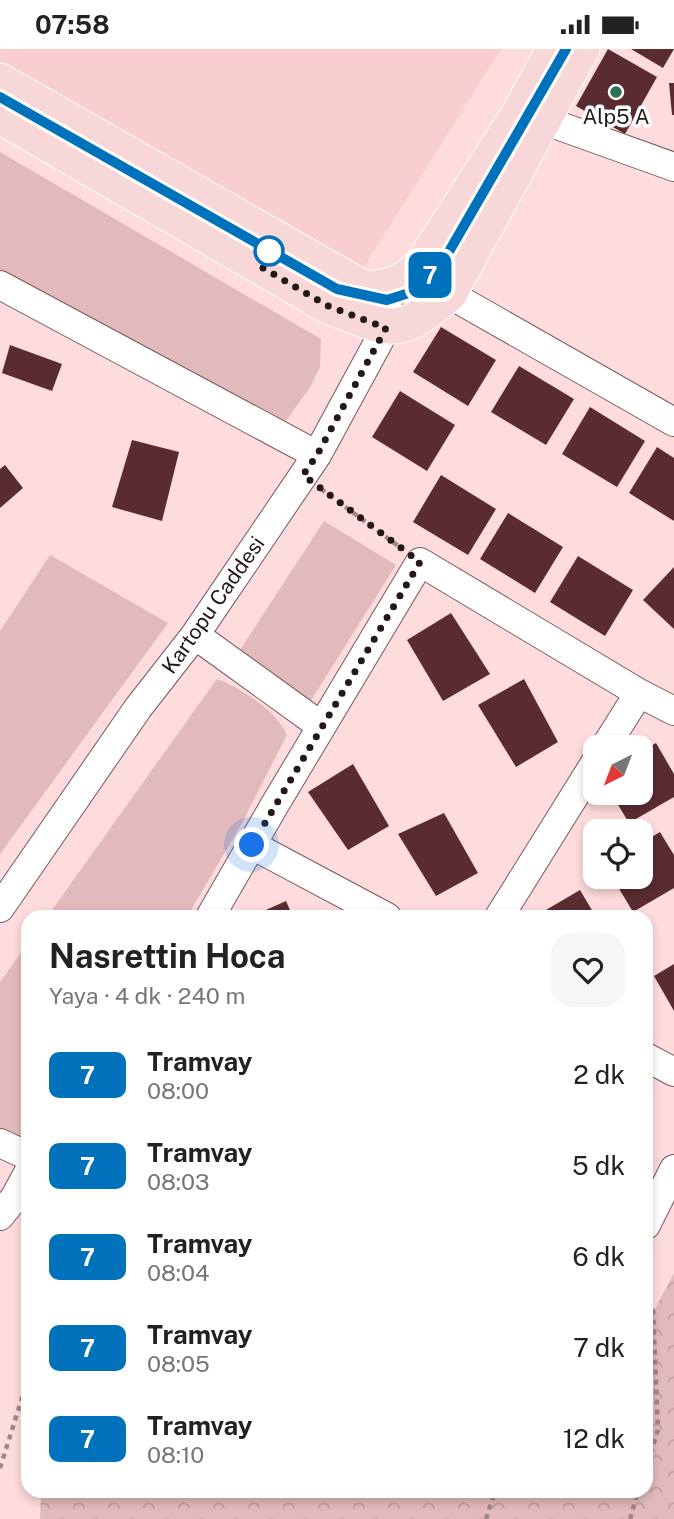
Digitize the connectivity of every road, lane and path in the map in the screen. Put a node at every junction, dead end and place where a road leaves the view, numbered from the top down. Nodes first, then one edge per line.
1 (554, 49) edge
2 (582, 49) edge
3 (0, 81) edge
4 (0, 116) edge
5 (542, 120) junction
6 (674, 167) edge
7 (0, 285) edge
8 (376, 287) junction
9 (449, 294) junction
10 (386, 328) junction
11 (674, 422) edge
12 (310, 465) junction
13 (420, 562) junction
14 (195, 635) junction
15 (639, 693) junction
16 (672, 705) edge
17 (321, 726) junction
18 (613, 735) edge
19 (583, 782) edge
20 (252, 845) junction
21 (0, 908) edge
22 (214, 910) edge
23 (374, 910) edge
24 (503, 910) edge
25 (653, 1061) edge
26 (674, 1072) edge
27 (0, 1143) edge
28 (21, 1153) edge
29 (674, 1169) edge
30 (21, 1186) edge
31 (653, 1211) edge
32 (0, 1216) edge
33 (653, 1311) edge
34 (21, 1401) edge
35 (653, 1446) edge
36 (0, 1468) edge
37 (493, 1498) edge
38 (636, 1498) edge
39 (486, 1519) edge
40 (630, 1519) edge

1 - 8 main road
2 - 5 main road
3 - 8 main road
4 - 10 main road
5 - 6 street
5 - 9 main road
7 - 12 street
8 - 10 street, Kartopu Caddesi
9 - 10 main road
9 - 11 street
10 - 12 street, Kartopu Caddesi
12 - 13 path
12 - 14 street, Kartopu Caddesi
13 - 15 street
13 - 17 street
14 - 17 street
14 - 21 street, Kartopu Caddesi
15 - 16 street
15 - 18 street
17 - 20 street
19 - 24 street
20 - 22 street
20 - 23 street
25 - 26 street
27 - 28 street
29 - 31 street
30 - 32 street
33 - 35 path
34 - 36 path
37 - 39 path
38 - 40 path

